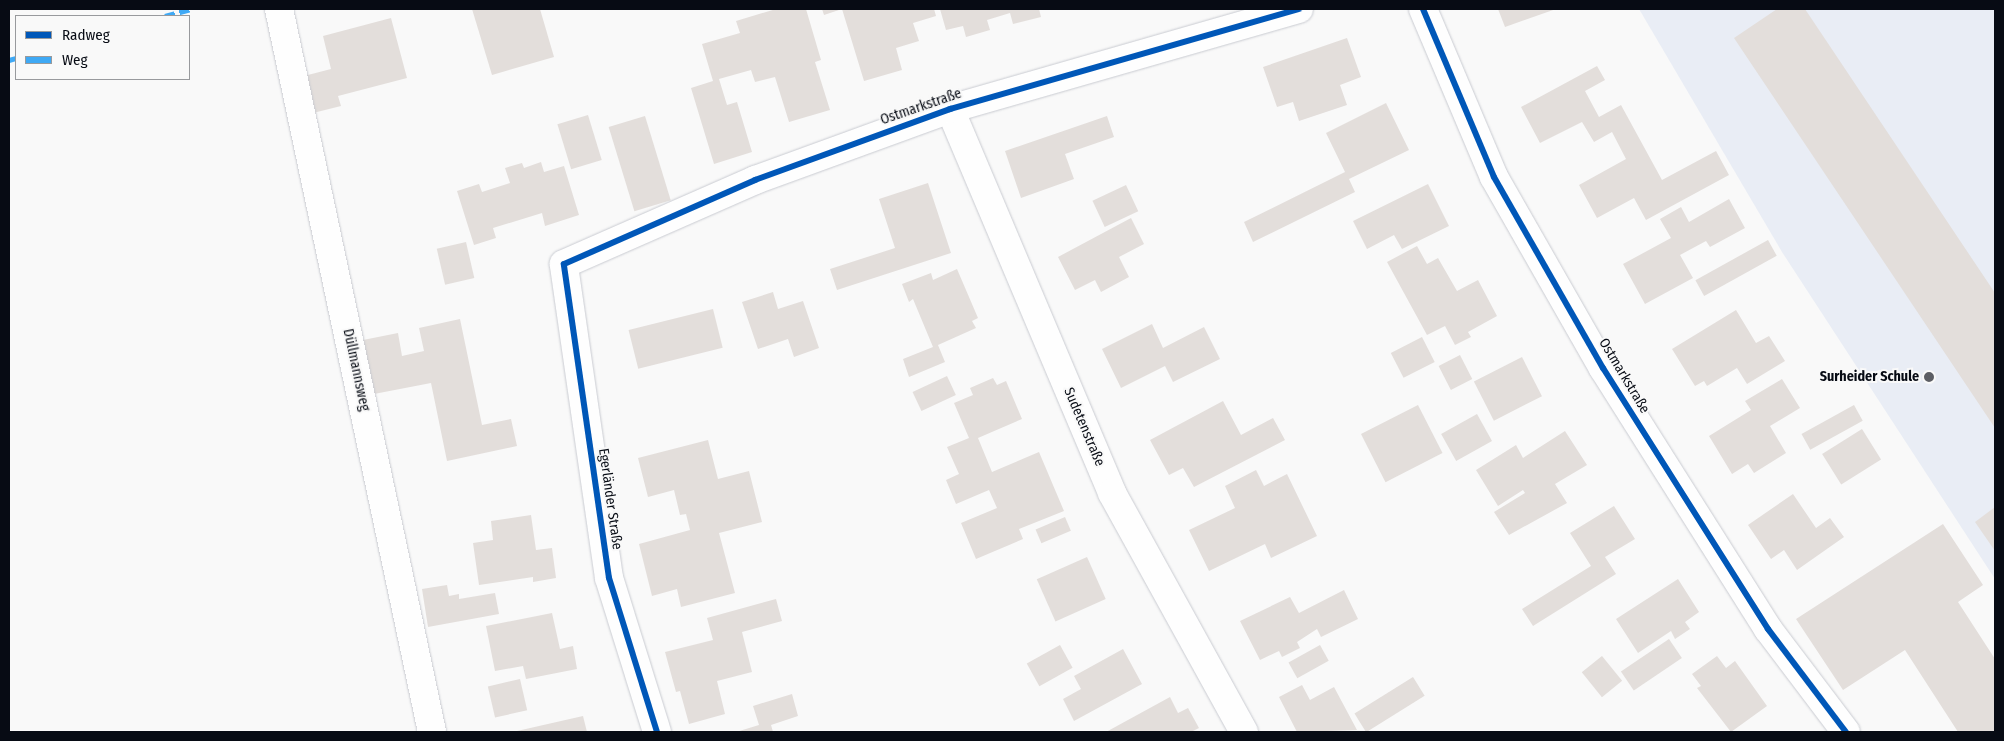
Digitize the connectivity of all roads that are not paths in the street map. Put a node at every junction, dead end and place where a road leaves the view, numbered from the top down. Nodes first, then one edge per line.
1 (279, 9) edge
2 (1298, 9) edge
3 (1423, 9) edge
4 (950, 109) junction
5 (564, 264) joint
6 (432, 732) edge
7 (657, 732) edge
8 (1244, 732) edge
9 (1846, 732) edge

1 - 6 street, Düllmannsweg
2 - 4 street, Ostmarkstraße
3 - 9 street, Ostmarkstraße
4 - 5 street, Ostmarkstraße
4 - 8 street, Sudetenstraße
5 - 7 street, Egerländer Straße

